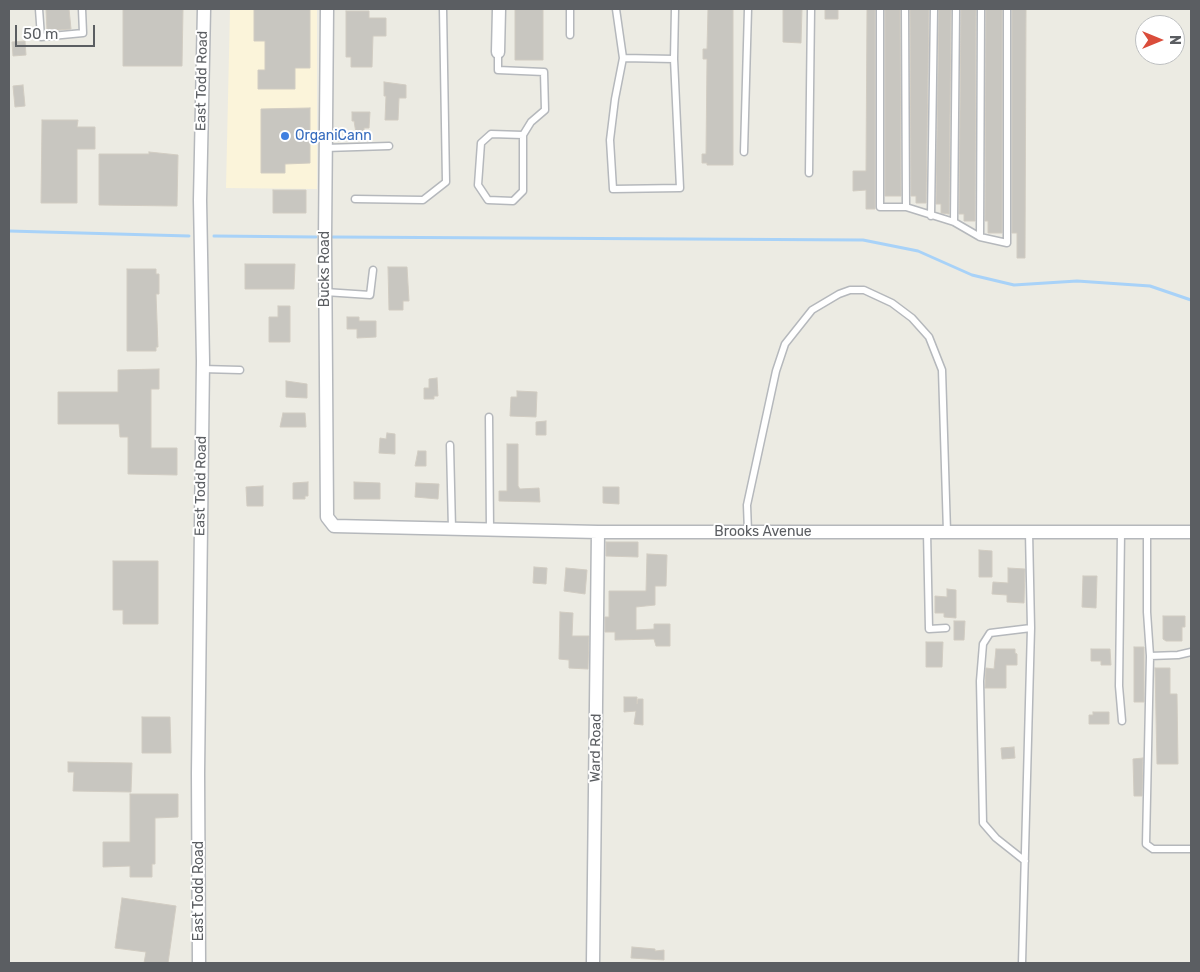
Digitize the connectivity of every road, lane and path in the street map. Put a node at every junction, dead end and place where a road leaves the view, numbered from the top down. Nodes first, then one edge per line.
1 (39, 9) edge
2 (82, 9) edge
3 (204, 9) edge
4 (327, 9) edge
5 (443, 9) edge
6 (498, 9) edge
7 (570, 9) edge
8 (616, 9) edge
9 (675, 9) edge
10 (748, 9) edge
11 (811, 9) edge
12 (880, 9) edge
13 (905, 9) edge
14 (934, 9) edge
15 (956, 9) edge
16 (981, 9) edge
17 (1007, 9) edge
18 (570, 35) dead end
19 (498, 52) joint
20 (624, 58) junction
21 (674, 59) junction
22 (524, 135) junction
23 (389, 146) dead end
24 (325, 148) junction
25 (744, 152) dead end
26 (809, 173) dead end
27 (356, 199) dead end
28 (906, 207) junction
29 (931, 216) junction
30 (954, 222) junction
31 (980, 237) junction
32 (373, 270) dead end
33 (325, 292) junction
34 (202, 369) junction
35 (240, 370) dead end
36 (489, 417) dead end
37 (450, 445) dead end
38 (334, 526) joint
39 (452, 529) junction
40 (490, 530) junction
41 (598, 532) junction
42 (748, 532) junction
43 (927, 532) junction
44 (947, 532) junction
45 (1030, 532) junction
46 (1121, 532) junction
47 (1147, 532) junction
48 (1191, 532) edge
49 (946, 628) dead end
50 (1031, 628) junction
51 (1191, 652) edge
52 (1150, 656) junction
53 (1122, 721) dead end
54 (1191, 849) edge
55 (1024, 862) junction
56 (199, 963) edge
57 (593, 963) edge
58 (1022, 963) edge

1 - 2 lane
3 - 34 street, East Todd Road
4 - 24 street, Bucks Road
5 - 27 lane
6 - 19 street
7 - 18 lane
8 - 20 lane
9 - 21 lane
10 - 25 lane
11 - 26 lane
12 - 28 lane
13 - 28 lane
14 - 29 lane
15 - 30 lane
16 - 31 lane
17 - 31 lane
19 - 22 lane
20 - 21 lane
20 - 21 lane
22 - 22 lane
23 - 24 lane
24 - 33 street, Bucks Road
28 - 29 lane
29 - 30 lane
30 - 31 lane
32 - 33 lane
33 - 38 street, Bucks Road
34 - 35 lane
34 - 56 street, East Todd Road
36 - 40 lane
37 - 39 lane
38 - 39 street, Brooks Avenue
39 - 40 street, Brooks Avenue
40 - 41 street, Brooks Avenue
41 - 42 street, Brooks Avenue
41 - 57 street, Ward Road
42 - 43 street, Brooks Avenue
42 - 44 lane
43 - 44 street, Brooks Avenue
43 - 49 lane
44 - 45 street, Brooks Avenue
45 - 46 street, Brooks Avenue
45 - 50 lane
46 - 47 street, Brooks Avenue
46 - 53 lane
47 - 48 street, Brooks Avenue
47 - 52 lane
50 - 55 lane
50 - 55 lane
51 - 52 lane
52 - 54 lane
55 - 58 lane

